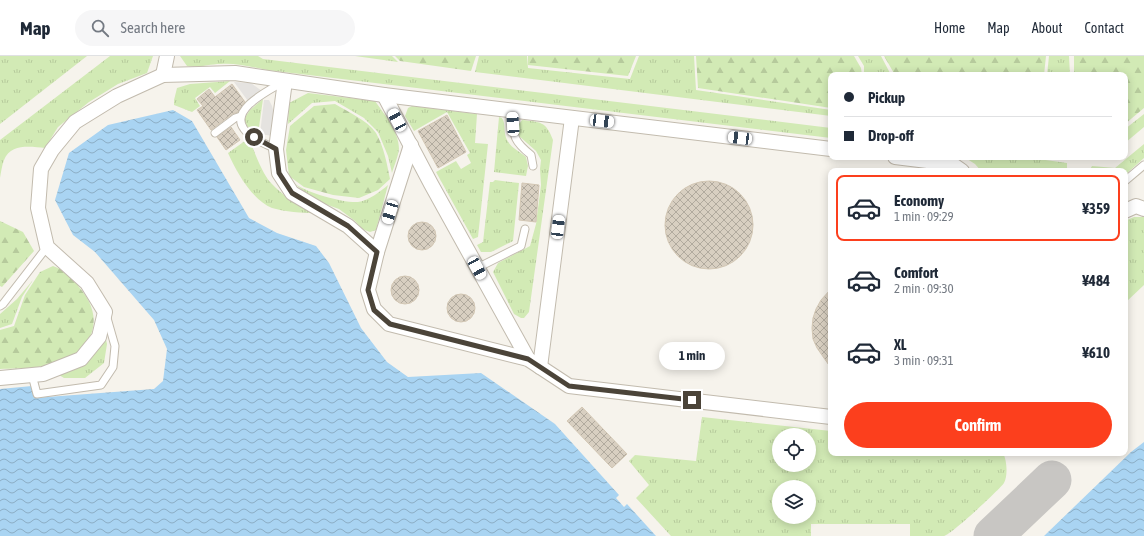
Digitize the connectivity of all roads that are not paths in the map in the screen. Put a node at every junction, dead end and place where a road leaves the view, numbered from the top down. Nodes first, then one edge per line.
1 (167, 56) edge
2 (163, 75) junction
3 (285, 81) junction
4 (384, 95) junction
5 (512, 110) junction
6 (241, 116) junction
7 (572, 118) junction
8 (215, 133) dead end
9 (410, 145) junction
10 (276, 149) junction
11 (828, 149) edge
12 (919, 160) edge
13 (1144, 165) edge
14 (533, 166) dead end
15 (958, 168) edge
16 (1128, 178) edge
17 (1144, 209) edge
18 (1128, 210) edge
19 (525, 229) dead end
20 (47, 247) junction
21 (377, 252) junction
22 (477, 268) junction
23 (0, 306) edge
24 (105, 312) junction
25 (534, 363) junction
26 (32, 375) junction
27 (0, 378) edge
28 (828, 417) edge

1 - 2 street
2 - 3 street
2 - 20 street
3 - 4 street
3 - 6 lane
3 - 10 street
4 - 5 street
4 - 9 street
5 - 7 street
5 - 14 lane
6 - 8 lane
6 - 10 lane
7 - 11 street
7 - 25 street
9 - 21 street
9 - 22 street
10 - 21 street
12 - 15 street
13 - 16 lane
17 - 18 street
19 - 22 lane
20 - 23 lane
20 - 24 street
21 - 25 street
22 - 25 street
24 - 26 street
24 - 26 lane
25 - 28 street
26 - 27 street

